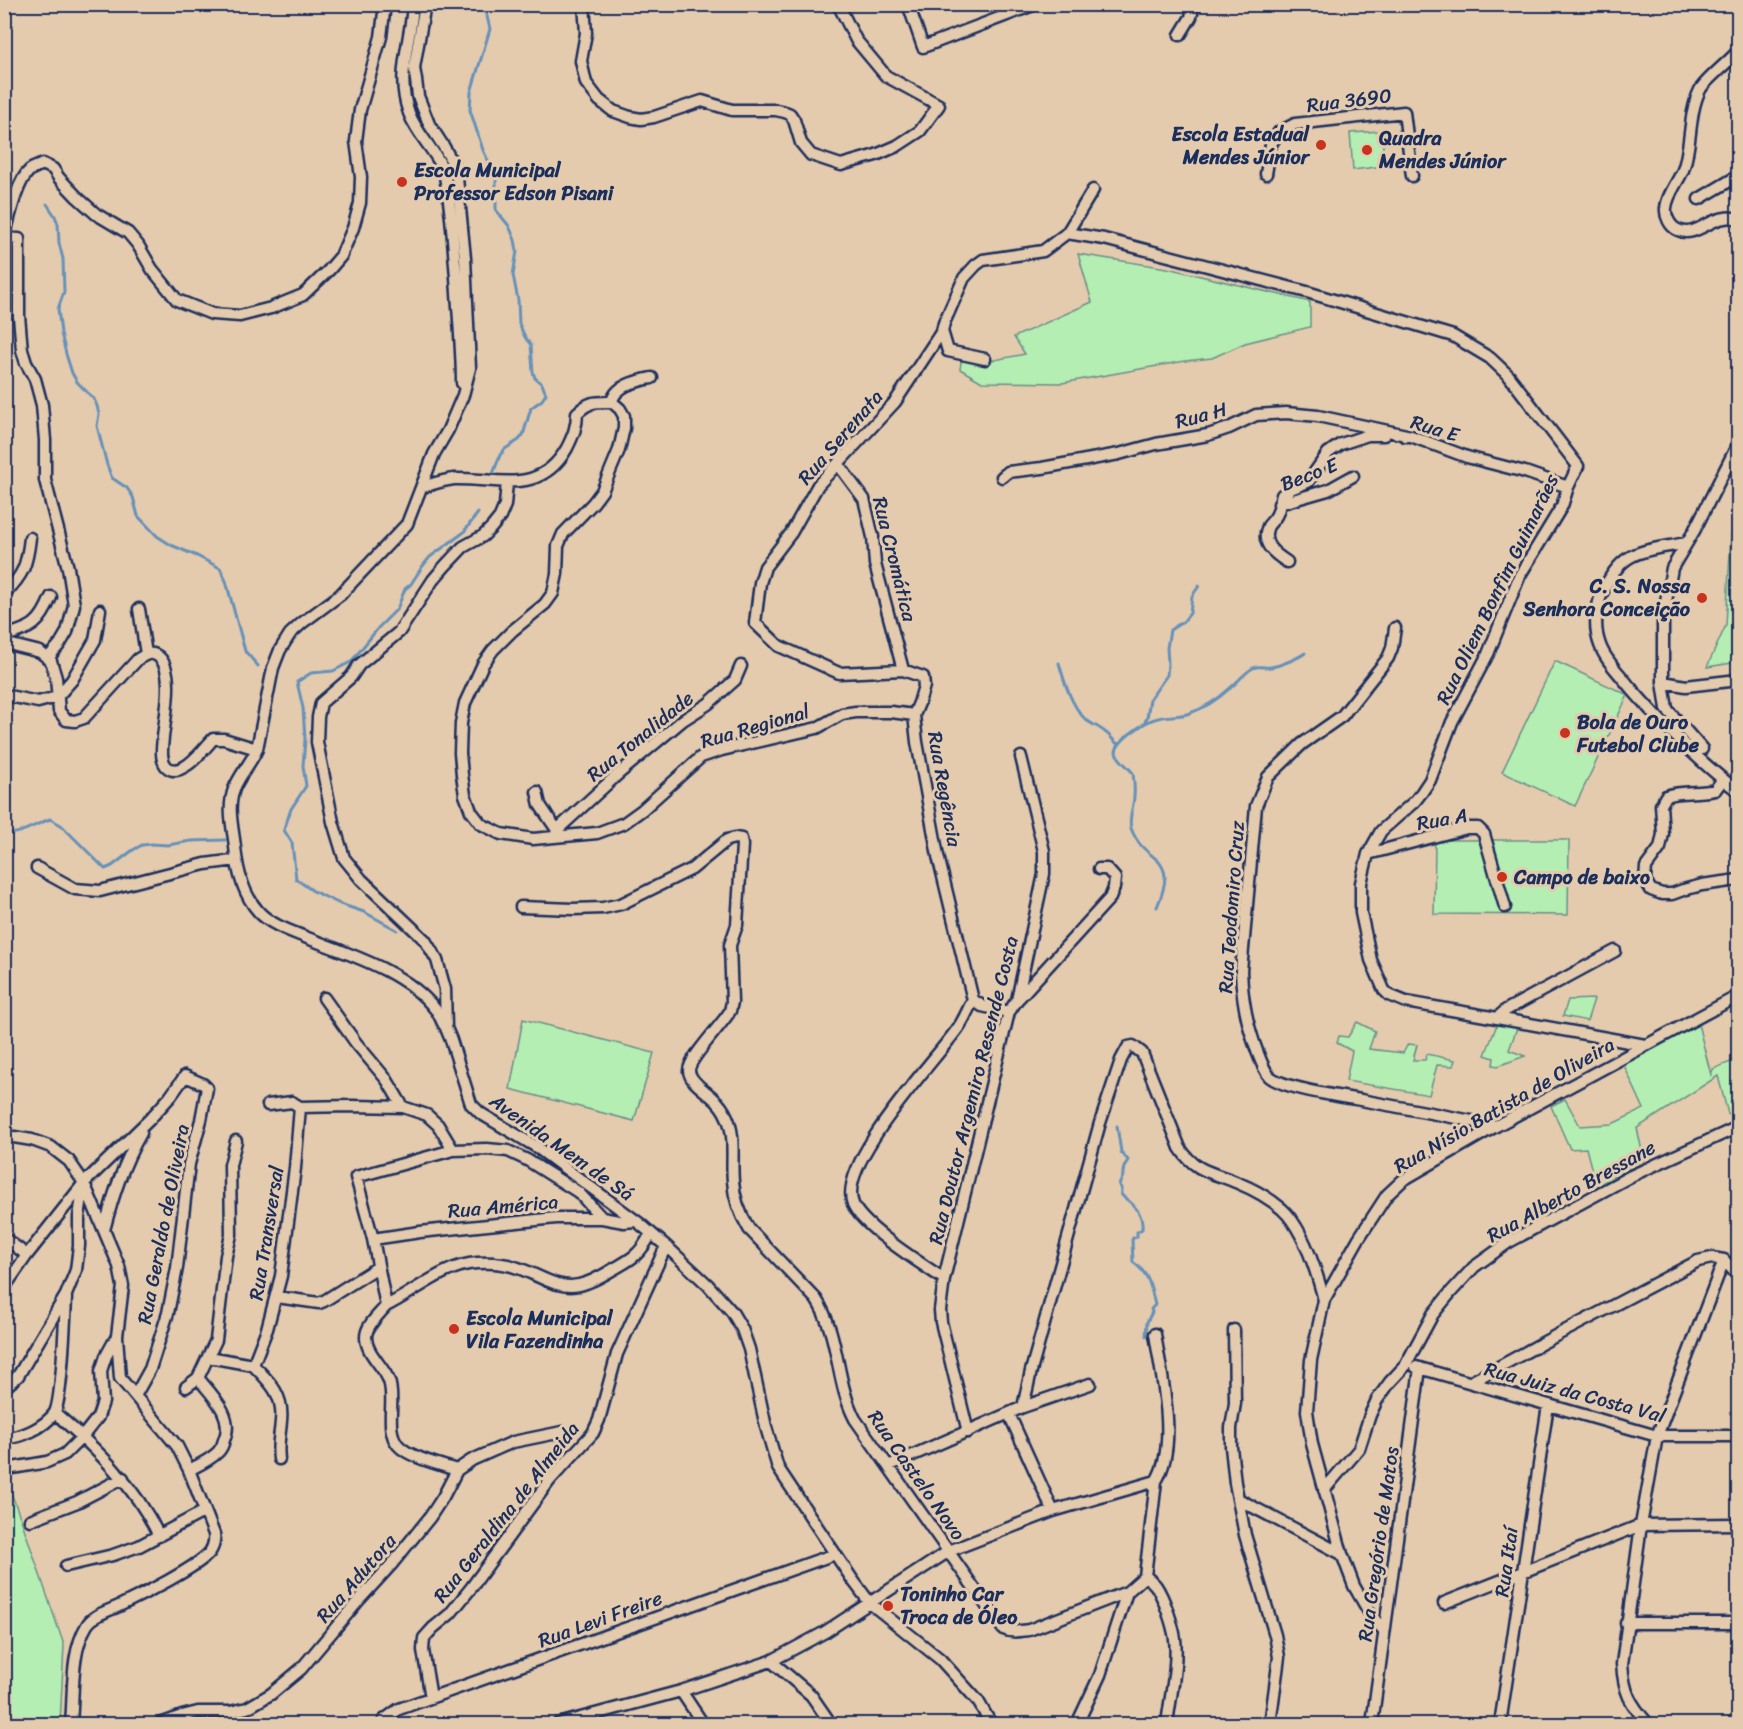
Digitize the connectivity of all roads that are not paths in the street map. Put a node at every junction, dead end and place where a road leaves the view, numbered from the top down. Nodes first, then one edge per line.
1 (385, 4) edge
2 (413, 4) edge
3 (425, 4) edge
4 (584, 4) edge
5 (837, 4) edge
6 (908, 4) edge
7 (1036, 4) edge
8 (1194, 4) edge
9 (1008, 9) edge
10 (1180, 35) dead end
11 (1738, 51) edge
12 (1266, 174) dead end
13 (1412, 176) dead end
14 (1738, 176) edge
15 (1094, 190) dead end
16 (1699, 199) dead end
17 (1738, 219) edge
18 (1067, 233) junction
19 (4, 238) edge
20 (942, 331) junction
21 (985, 359) dead end
22 (466, 368) junction
23 (652, 378) dead end
24 (612, 402) junction
25 (1411, 436) junction
26 (1738, 444) edge
27 (838, 464) junction
28 (1353, 476) dead end
29 (1002, 477) dead end
30 (507, 482) junction
31 (423, 487) junction
32 (1568, 487) junction
33 (1279, 504) junction
34 (30, 538) dead end
35 (1686, 543) junction
36 (1287, 562) dead end
37 (4, 594) edge
38 (51, 597) dead end
39 (140, 609) dead end
40 (100, 610) dead end
41 (1395, 628) dead end
42 (4, 636) edge
43 (4, 643) edge
44 (146, 654) junction
45 (48, 658) junction
46 (741, 666) dead end
47 (903, 670) junction
48 (1738, 680) edge
49 (1663, 682) junction
50 (4, 695) edge
51 (57, 698) junction
52 (914, 715) junction
53 (257, 749) junction
54 (1702, 749) dead end
55 (1021, 757) dead end
56 (1723, 779) junction
57 (1738, 791) edge
58 (537, 792) dead end
59 (556, 834) junction
60 (1368, 854) junction
61 (236, 860) junction
62 (37, 868) dead end
63 (1099, 869) dead end
64 (1738, 880) edge
65 (521, 907) dead end
66 (1505, 907) dead end
67 (1615, 951) dead end
68 (1738, 996) edge
69 (324, 998) dead end
70 (973, 1000) junction
71 (1017, 1000) junction
72 (1009, 1012) junction
73 (1497, 1018) junction
74 (446, 1028) junction
75 (1645, 1046) junction
76 (268, 1105) dead end
77 (300, 1107) junction
78 (403, 1107) junction
79 (149, 1120) junction
80 (1496, 1126) junction
81 (1738, 1127) edge
82 (4, 1139) edge
83 (236, 1141) dead end
84 (453, 1150) junction
85 (84, 1183) junction
86 (602, 1218) junction
87 (636, 1221) junction
88 (104, 1230) junction
89 (651, 1233) junction
90 (4, 1238) edge
91 (373, 1239) junction
92 (666, 1246) junction
93 (27, 1255) junction
94 (1724, 1260) junction
95 (378, 1267) junction
96 (1738, 1276) edge
97 (944, 1279) junction
98 (4, 1288) edge
99 (66, 1295) junction
100 (277, 1297) junction
101 (1324, 1300) junction
102 (386, 1306) junction
103 (1234, 1330) dead end
104 (1155, 1334) dead end
105 (117, 1336) junction
106 (208, 1357) junction
107 (253, 1365) junction
108 (1405, 1366) junction
109 (1420, 1368) junction
110 (198, 1378) junction
111 (1471, 1382) junction
112 (1090, 1384) dead end
113 (186, 1387) dead end
114 (4, 1388) edge
115 (135, 1396) junction
116 (1548, 1405) junction
117 (1023, 1407) junction
118 (55, 1413) junction
119 (1009, 1414) junction
120 (562, 1432) dead end
121 (968, 1432) junction
122 (83, 1436) junction
123 (1657, 1436) junction
124 (1738, 1436) edge
125 (4, 1439) edge
126 (279, 1459) dead end
127 (888, 1466) junction
128 (7, 1469) dead end
129 (189, 1470) junction
130 (457, 1470) junction
131 (123, 1478) junction
132 (1156, 1481) junction
133 (1324, 1490) junction
134 (1239, 1499) junction
135 (205, 1511) junction
136 (1053, 1511) junction
137 (30, 1520) dead end
138 (1738, 1524) edge
139 (1641, 1525) junction
140 (159, 1536) junction
141 (949, 1551) junction
142 (835, 1554) junction
143 (1342, 1554) junction
144 (66, 1566) dead end
145 (1523, 1571) junction
146 (1145, 1576) junction
147 (1126, 1592) junction
148 (870, 1603) junction
149 (1444, 1603) dead end
150 (1626, 1623) junction
151 (1738, 1623) edge
152 (1384, 1631) junction
153 (771, 1661) junction
154 (681, 1691) junction
155 (431, 1698) junction
156 (71, 1725) edge
157 (160, 1725) edge
158 (383, 1725) edge
159 (558, 1725) edge
160 (703, 1725) edge
161 (831, 1725) edge
162 (991, 1725) edge
163 (1077, 1725) edge
164 (1167, 1725) edge
165 (1270, 1725) edge
166 (1372, 1725) edge
167 (1500, 1725) edge
168 (1648, 1725) edge

1 - 19 street
2 - 22 street
3 - 22 street
4 - 5 street
6 - 9 street
7 - 9 street
8 - 10 street
11 - 17 street
12 - 13 street, Rua 3690
14 - 16 street
15 - 18 street
18 - 20 street, Rua Serenata
18 - 32 street, Rua Oliem Bonfim Guimarães
19 - 45 street
20 - 21 street
20 - 27 street, Rua Serenata
22 - 31 street
23 - 24 street
24 - 30 street
24 - 59 street, Rua Regional
25 - 29 street, Rua H
25 - 32 street, Rua E
25 - 33 street, Rua E
26 - 35 street
27 - 47 street, Rua Cromática
27 - 47 street, Rua Serenata
28 - 33 street, Beco E
30 - 31 street
30 - 74 street, Avenida Mem de Sá
31 - 53 street
32 - 60 street, Rua Oliem Bonfim Guimarães
33 - 36 street, Rua E
34 - 37 street
35 - 49 street
35 - 56 street
38 - 42 street
39 - 44 street
40 - 51 street
41 - 80 street, Rua Teodomiro Cruz
43 - 45 street
44 - 51 street
44 - 53 street
45 - 51 street
46 - 59 street, Rua Tonalidade
47 - 52 street, Rua Regência
48 - 49 street
49 - 54 street
50 - 51 street
52 - 59 street, Rua Regional
52 - 70 street, Rua Regência
53 - 61 street
55 - 71 street, Rua Doutor Argemiro Resende Costa
56 - 57 street
56 - 64 street
58 - 59 street
60 - 66 street, Rua A
60 - 73 street, Rua Oliem Bonfim Guimarães
61 - 62 street
61 - 74 street
63 - 71 street
65 - 127 street, Rua Castelo Novo
67 - 73 street
68 - 75 street, Rua Nísio Batista de Oliveira
69 - 78 street
70 - 72 street
70 - 97 street
71 - 72 street, Rua Doutor Argemiro Resende Costa
72 - 97 street, Rua Doutor Argemiro Resende Costa
73 - 75 street
74 - 87 street, Avenida Mem de Sá
75 - 80 street, Rua Nísio Batista de Oliveira
76 - 77 street
77 - 78 street
77 - 100 street, Rua Transversal
78 - 84 street
79 - 85 street
79 - 88 street
79 - 115 street, Rua Geraldo de Oliveira
80 - 101 street, Rua Nísio Batista de Oliveira
81 - 108 street, Rua Alberto Bressane
82 - 85 street
83 - 106 street
84 - 86 street
84 - 91 street
85 - 88 street
85 - 93 street
85 - 99 street
86 - 87 street, Rua América
86 - 91 street, Rua América
87 - 89 street, Avenida Mem de Sá
88 - 105 street
89 - 92 street, Avenida Mem de Sá
89 - 102 street
90 - 93 street
91 - 95 street
92 - 142 street, Avenida Mem de Sá
92 - 155 street, Rua Geraldina de Almeida
93 - 98 street
94 - 96 street
94 - 111 street
94 - 123 street
95 - 100 street
95 - 102 street
97 - 121 street, Rua Doutor Argemiro Resende Costa
99 - 114 street
99 - 118 street
100 - 107 street, Rua Transversal
101 - 117 street
101 - 133 street, Rua Nísio Batista de Oliveira
102 - 130 street
103 - 134 street
104 - 132 street
105 - 115 street
105 - 122 street
106 - 107 street
106 - 110 street
107 - 126 street
108 - 109 street, Rua Juiz da Costa Val
108 - 133 street, Rua Alberto Bressane
109 - 111 street, Rua Juiz da Costa Val
109 - 152 street, Rua Gregório de Matos
110 - 113 street
110 - 129 street
111 - 116 street, Rua Juiz da Costa Val
112 - 117 street
115 - 129 street
116 - 123 street, Rua Juiz da Costa Val
116 - 145 street, Rua Itaí
117 - 119 street
118 - 122 street
118 - 125 street
119 - 121 street
119 - 136 street
120 - 130 street
121 - 127 street
122 - 128 street
122 - 131 street
123 - 124 street, Rua Juiz da Costa Val
123 - 139 street
127 - 141 street, Rua Castelo Novo
129 - 135 street
130 - 157 street, Rua Adutora
131 - 137 street
131 - 140 street
132 - 136 street
132 - 146 street
133 - 143 street, Rua Nísio Batista de Oliveira
134 - 143 street
134 - 165 street
135 - 140 street
135 - 156 street
136 - 141 street
138 - 139 street
139 - 145 street
139 - 150 street
140 - 144 street
141 - 147 street, Rua Castelo Novo
141 - 148 street
142 - 148 street, Avenida Mem de Sá
142 - 155 street, Rua Levi Freire
143 - 152 street, Rua Nísio Batista de Oliveira
145 - 149 street
145 - 167 street, Rua Itaí
146 - 147 street
146 - 164 street
147 - 163 street
148 - 153 street
148 - 162 street, Avenida Mem de Sá
150 - 151 street
150 - 168 street
152 - 166 street, Rua Gregório de Matos
153 - 154 street
153 - 161 street
154 - 159 street
154 - 160 street
155 - 158 street, Rua Levi Freire

